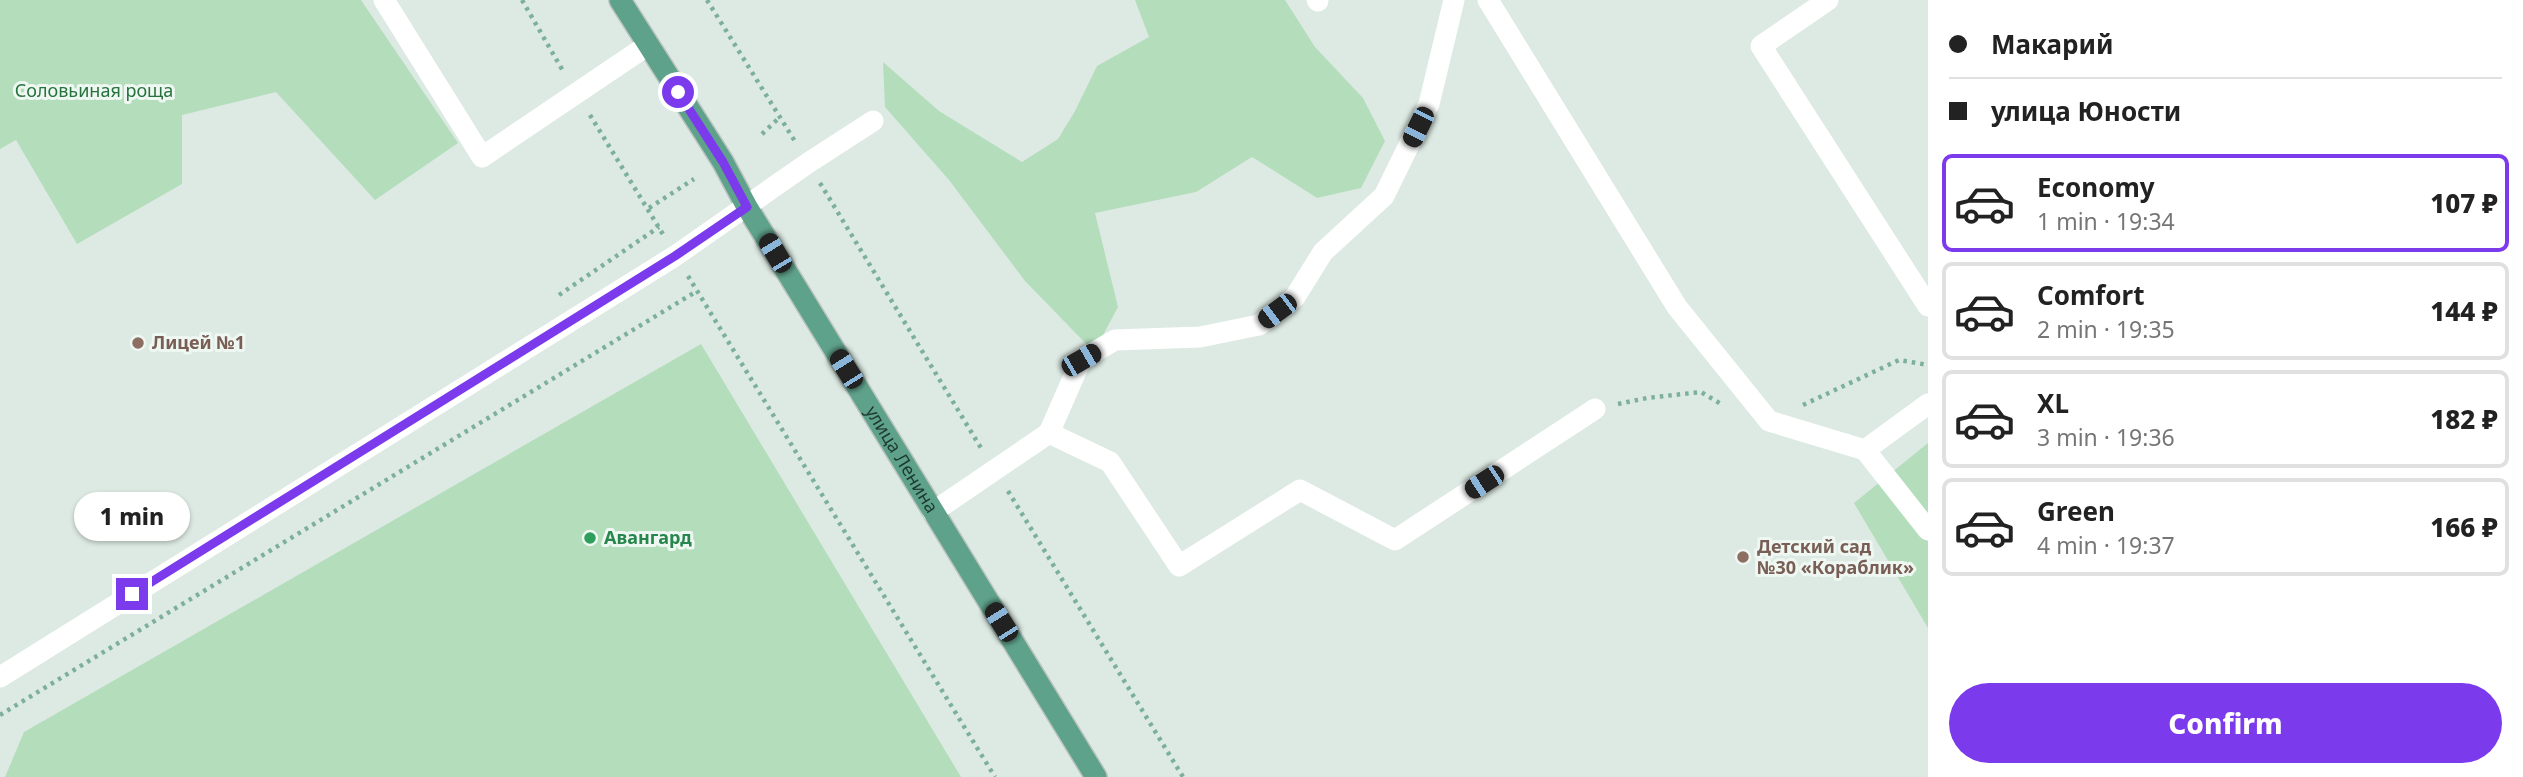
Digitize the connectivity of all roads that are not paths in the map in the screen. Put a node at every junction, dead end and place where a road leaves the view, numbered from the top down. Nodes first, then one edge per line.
1 (384, 0) edge
2 (620, 0) edge
3 (1454, 0) edge
4 (1488, 0) edge
5 (1828, 0) edge
6 (648, 45) junction
7 (873, 121) dead end
8 (747, 207) junction
9 (1928, 306) edge
10 (1928, 404) edge
11 (1595, 409) dead end
12 (1049, 433) junction
13 (1865, 450) junction
14 (933, 512) junction
15 (1928, 530) edge
16 (0, 677) edge
17 (1096, 777) edge

1 - 6 street
2 - 6 main road, улица Ленина
3 - 12 street
4 - 13 street
5 - 9 street
6 - 8 main road, улица Ленина
7 - 8 street
8 - 14 main road, улица Ленина
8 - 16 street
10 - 13 street
11 - 12 street
12 - 14 street
13 - 15 street
14 - 17 main road, улица Ленина

